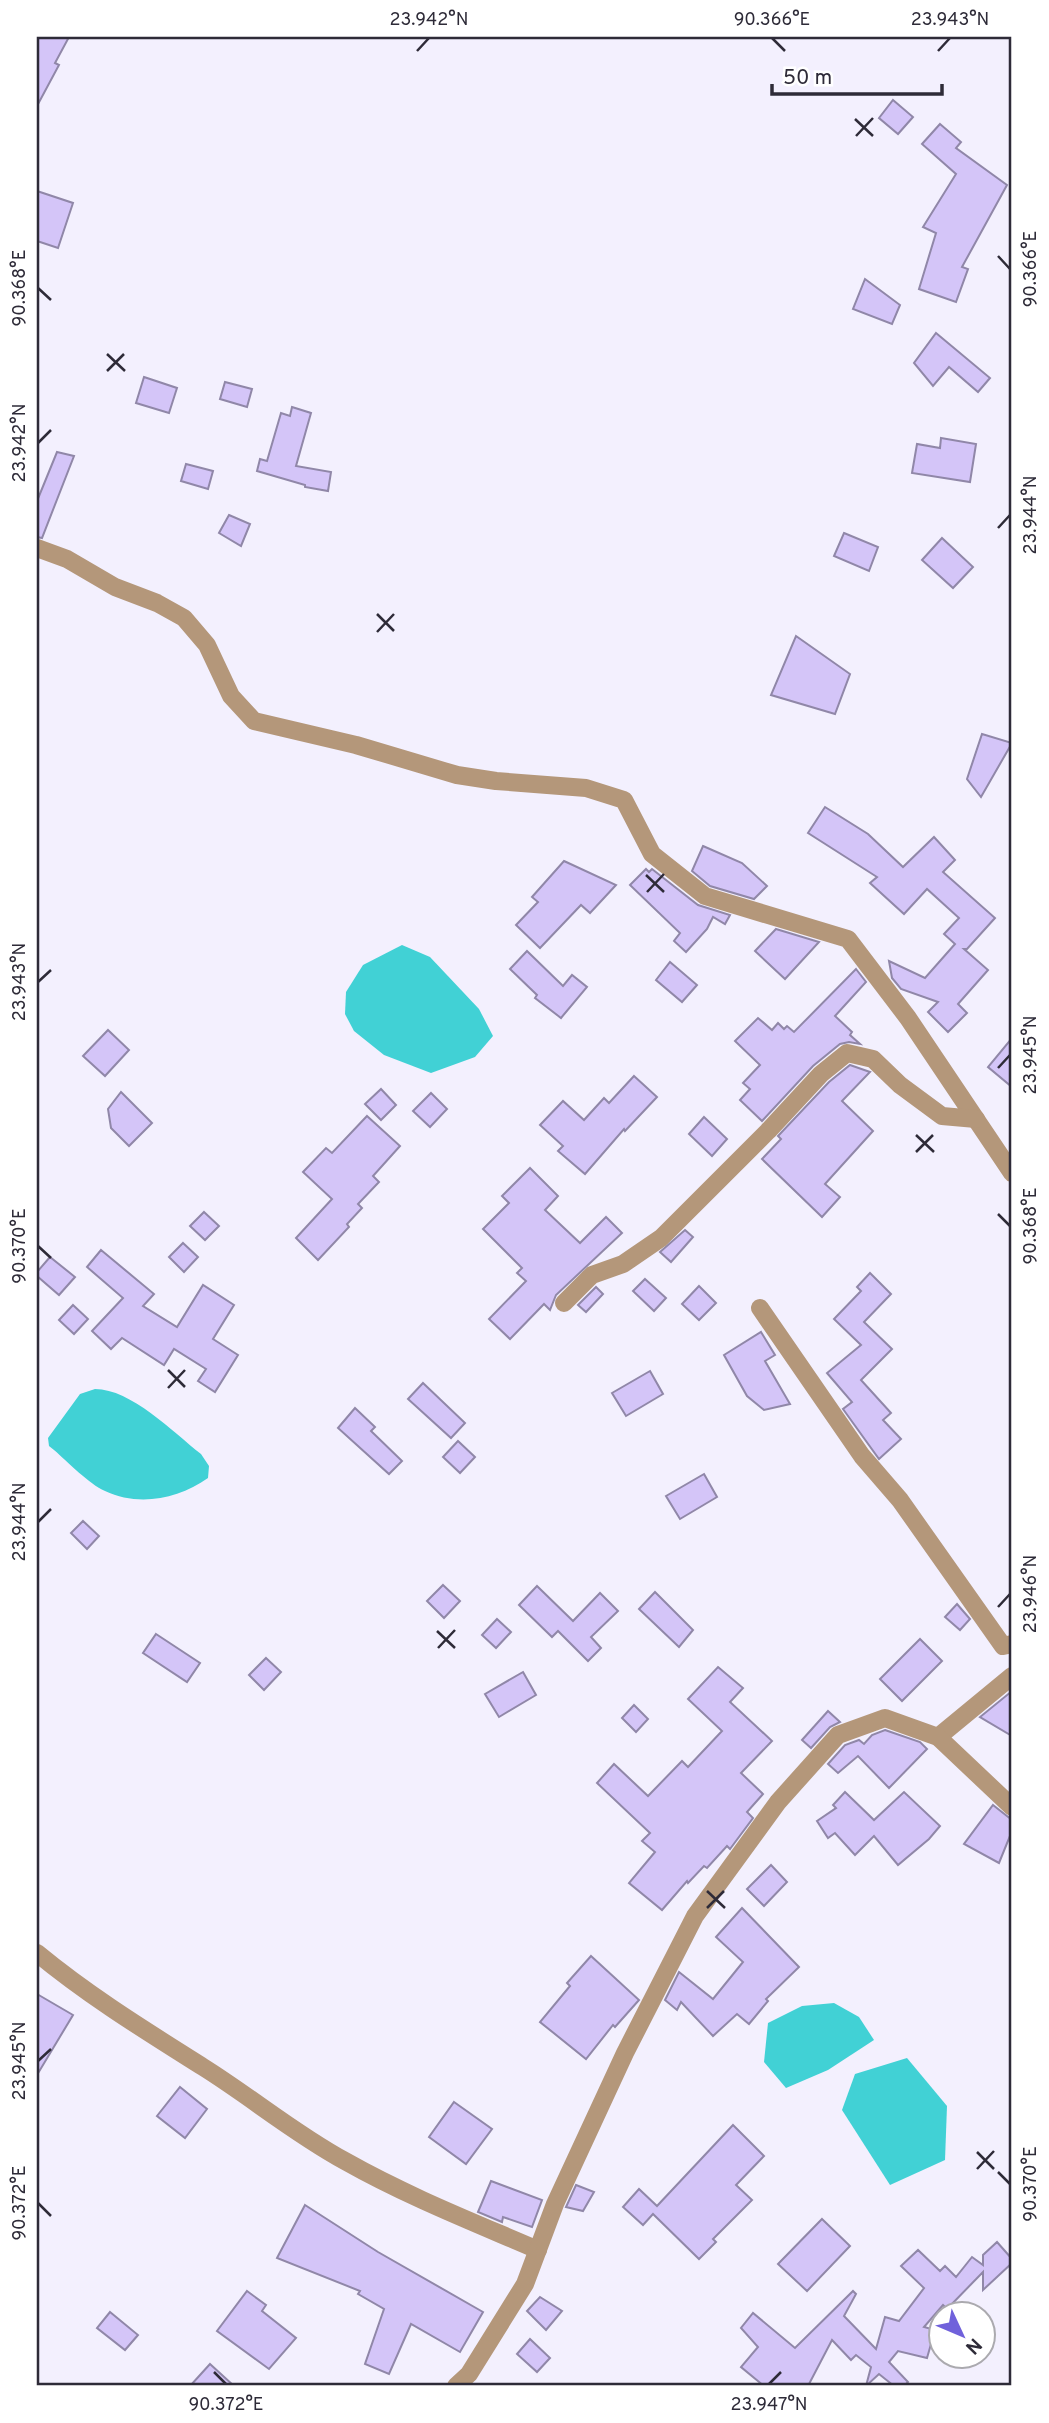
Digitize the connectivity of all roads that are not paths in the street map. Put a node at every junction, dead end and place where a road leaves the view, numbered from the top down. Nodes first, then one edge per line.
1 (37, 548) edge
2 (976, 1119) junction
3 (1012, 1173) edge
4 (564, 1303) dead end
5 (760, 1308) dead end
6 (1012, 1644) edge
7 (1012, 1676) edge
8 (938, 1737) junction
9 (1012, 1807) edge
10 (37, 1953) edge
11 (538, 2250) junction
12 (456, 2386) edge

1 - 2 street
2 - 3 street
2 - 4 street
5 - 6 street
7 - 8 street
8 - 9 street
8 - 11 street
10 - 11 street
11 - 12 street

